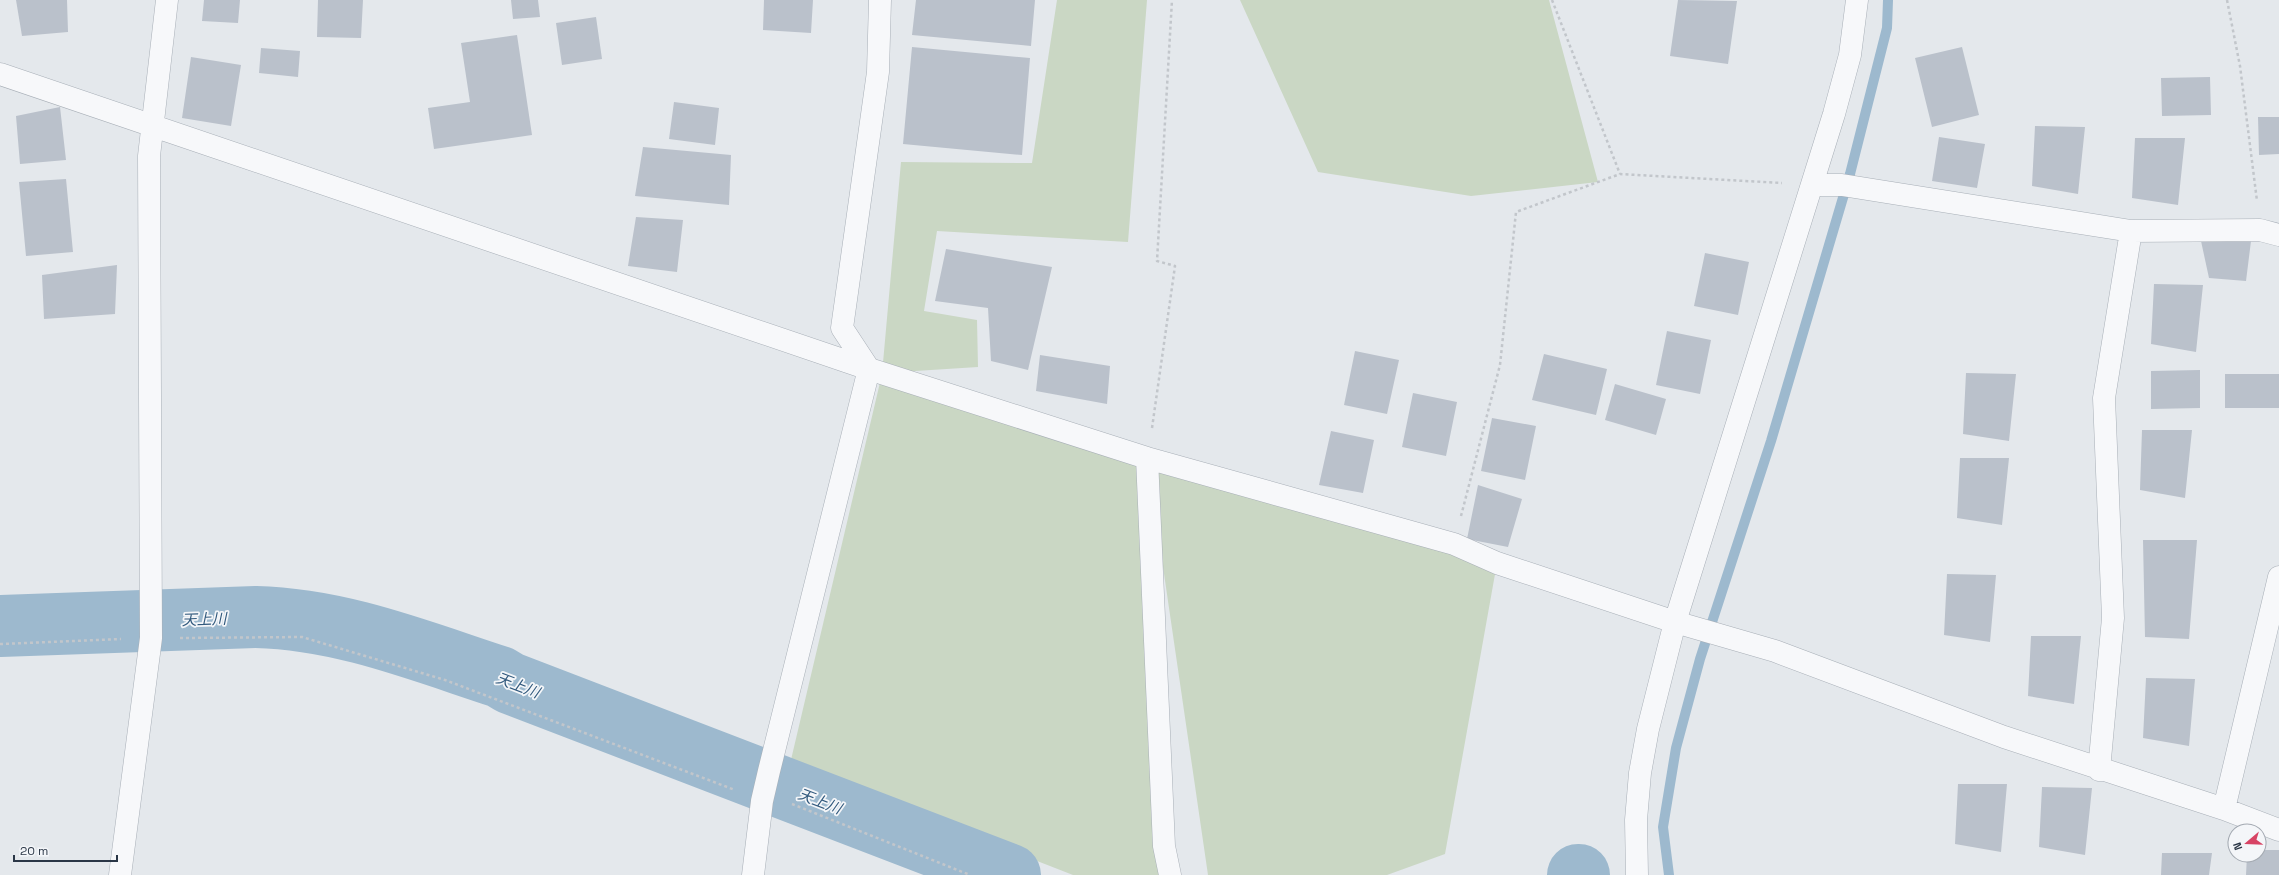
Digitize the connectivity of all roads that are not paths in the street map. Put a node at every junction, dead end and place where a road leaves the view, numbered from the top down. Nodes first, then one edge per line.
1 (167, 0) edge
2 (880, 0) edge
3 (1857, 0) edge
4 (0, 74) edge
5 (154, 126) junction
6 (1812, 185) junction
7 (2132, 231) junction
8 (2270, 232) edge
9 (868, 369) junction
10 (1147, 458) junction
11 (2279, 577) edge
12 (1675, 622) junction
13 (2099, 770) junction
14 (2224, 809) junction
15 (2279, 830) edge
16 (120, 875) edge
17 (754, 875) edge
18 (1170, 875) edge
19 (1637, 875) edge

1 - 5 street
2 - 9 street
3 - 6 street
4 - 5 street
5 - 9 street
5 - 16 street
6 - 7 street
6 - 12 street
7 - 8 street
7 - 13 street
9 - 10 street
9 - 17 street
10 - 12 street
10 - 18 street
11 - 14 street
12 - 13 street
12 - 19 street
13 - 14 street
14 - 15 street

